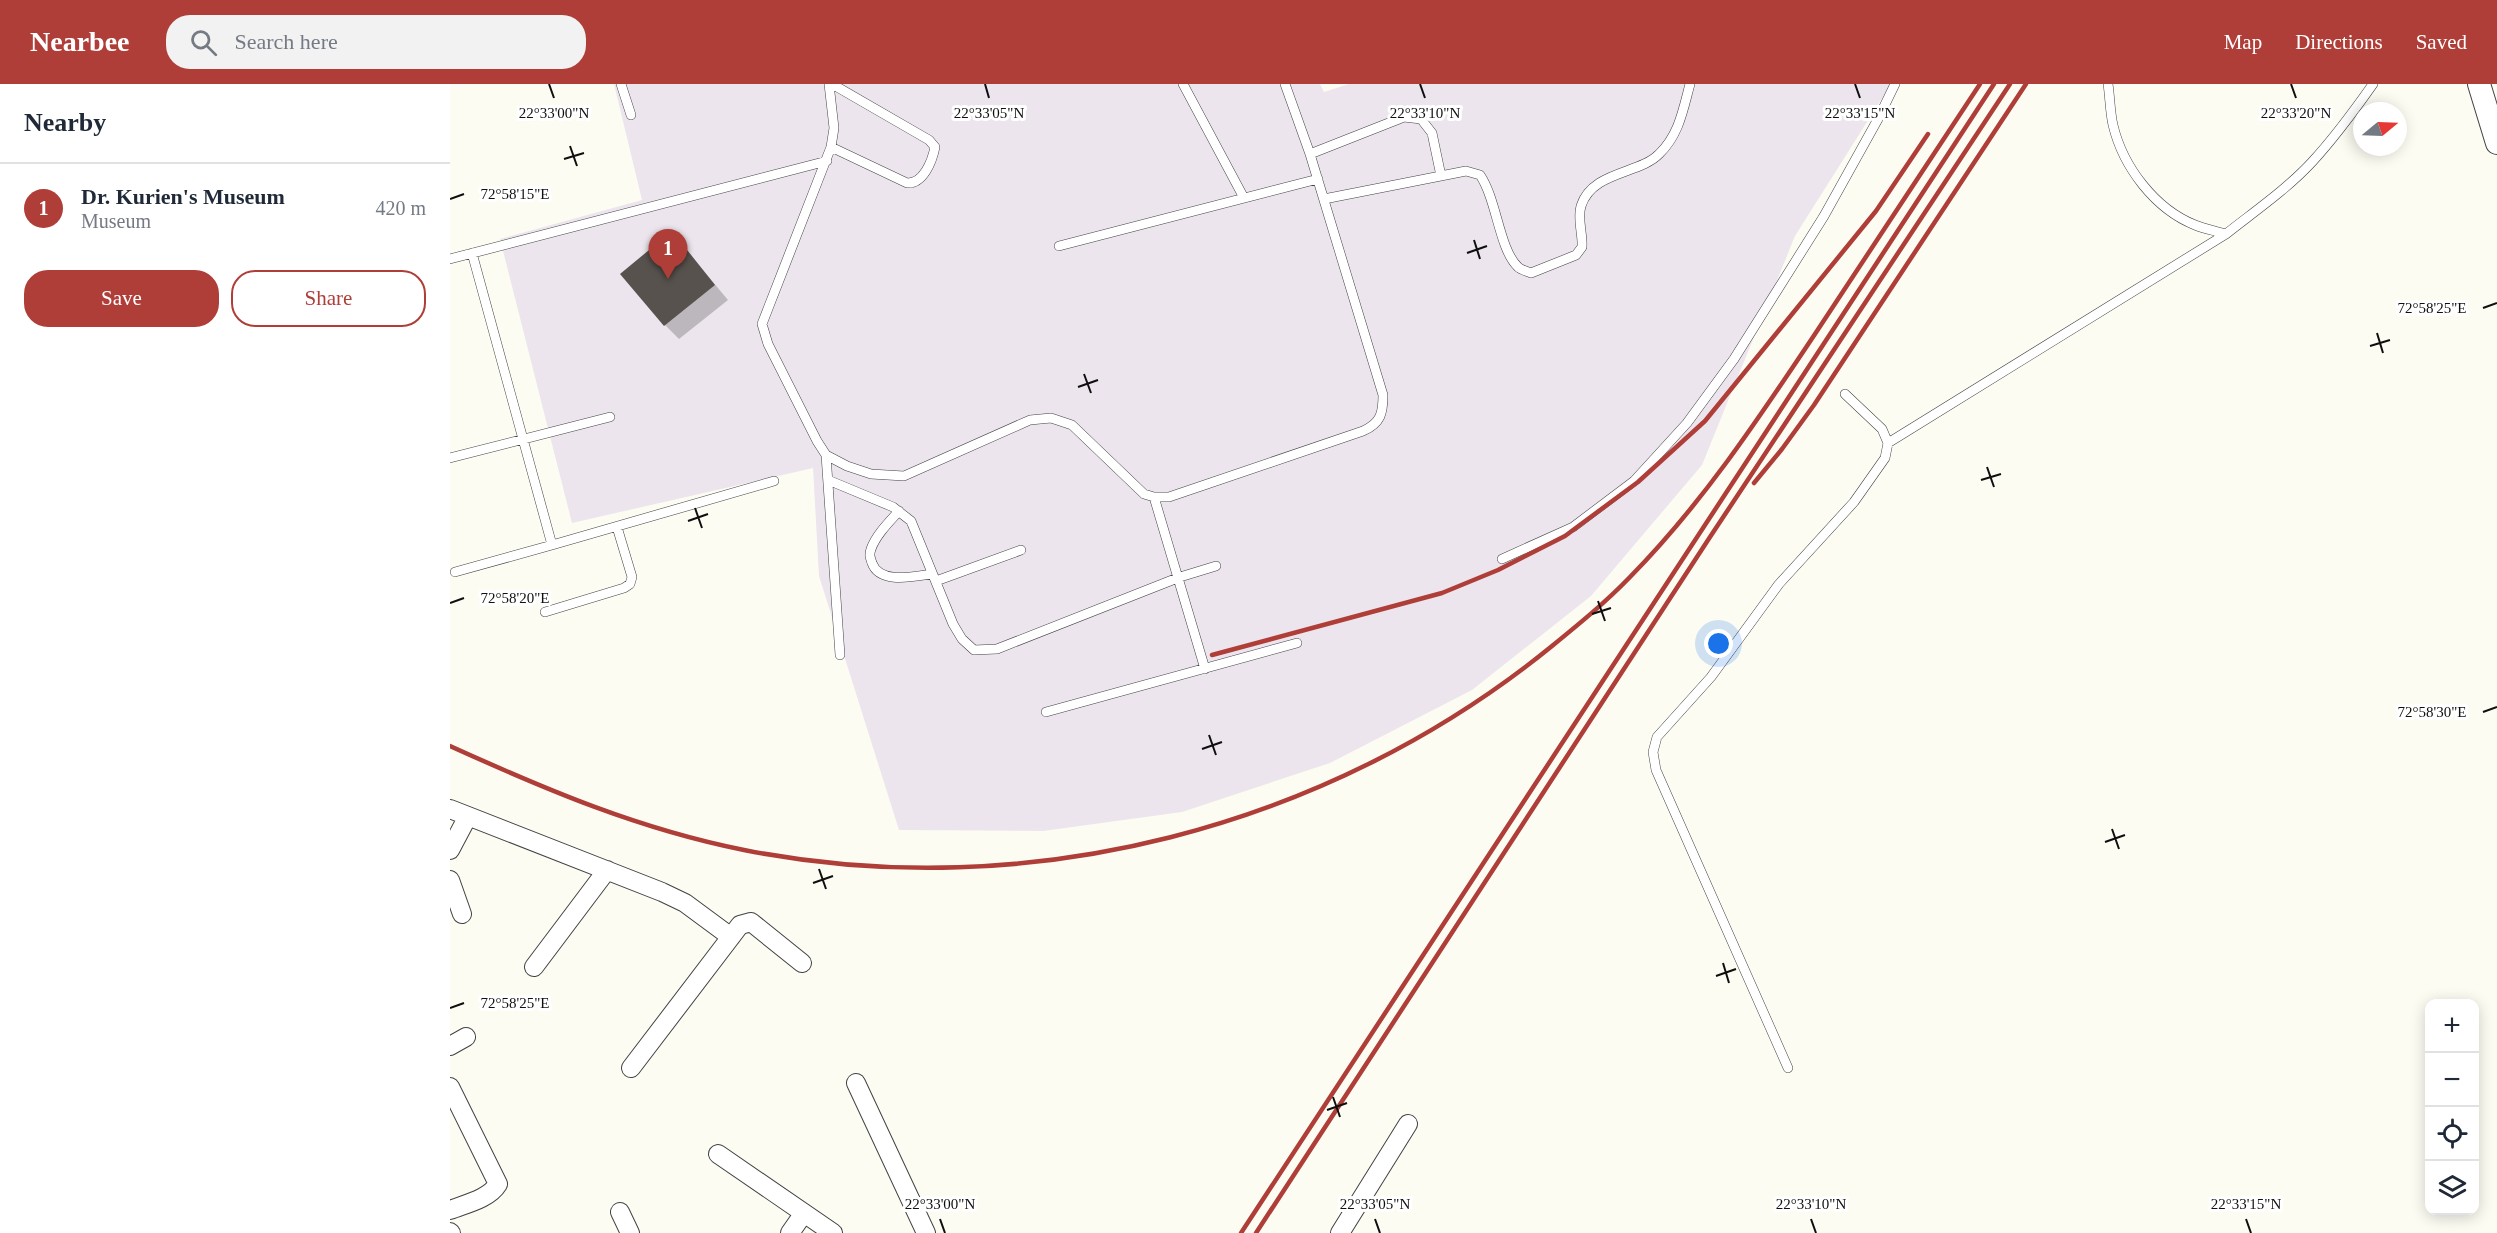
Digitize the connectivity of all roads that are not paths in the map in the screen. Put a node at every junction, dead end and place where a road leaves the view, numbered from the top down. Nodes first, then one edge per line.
1 (621, 84) edge
2 (830, 84) edge
3 (1183, 84) edge
4 (1286, 84) edge
5 (1690, 84) edge
6 (1895, 84) edge
7 (2108, 84) edge
8 (2373, 84) edge
9 (2479, 84) edge
10 (631, 115) dead end
11 (2497, 143) edge
12 (831, 147) junction
13 (1310, 154) junction
14 (827, 161) junction
15 (1441, 176) junction
16 (1318, 179) junction
17 (1244, 198) junction
18 (1324, 199) junction
19 (2226, 234) junction
20 (1059, 246) dead end
21 (472, 253) junction
22 (450, 259) edge
23 (1845, 394) dead end
24 (610, 417) dead end
25 (522, 440) junction
26 (1888, 443) junction
27 (826, 454) junction
28 (450, 458) edge
29 (828, 480) junction
30 (774, 481) dead end
31 (1154, 497) junction
32 (898, 511) junction
33 (617, 527) junction
34 (552, 545) junction
35 (1022, 550) dead end
36 (1502, 559) dead end
37 (1216, 566) dead end
38 (455, 572) dead end
39 (934, 577) junction
40 (1180, 577) junction
41 (545, 612) dead end
42 (1298, 643) dead end
43 (840, 655) dead end
44 (1205, 669) junction
45 (1046, 712) dead end
46 (450, 809) edge
47 (468, 816) junction
48 (450, 850) edge
49 (607, 870) junction
50 (450, 880) edge
51 (462, 914) dead end
52 (731, 937) junction
53 (801, 963) dead end
54 (534, 967) dead end
55 (466, 1037) dead end
56 (450, 1046) edge
57 (630, 1068) dead end
58 (1788, 1068) dead end
59 (856, 1083) dead end
60 (450, 1087) edge
61 (1408, 1124) dead end
62 (718, 1154) dead end
63 (450, 1210) edge
64 (620, 1212) dead end
65 (804, 1213) junction
66 (630, 1233) edge
67 (790, 1233) edge
68 (833, 1233) edge
69 (926, 1233) edge
70 (1340, 1233) edge

1 - 10 lane
2 - 12 lane
2 - 12 lane
3 - 17 lane
4 - 13 lane
5 - 15 lane
6 - 36 lane
7 - 19 lane
8 - 19 lane
9 - 11 street
12 - 14 lane
13 - 15 lane
13 - 16 lane
14 - 21 lane
14 - 27 lane
15 - 18 lane
16 - 17 lane
16 - 18 lane
17 - 20 lane
18 - 31 lane
19 - 26 lane
21 - 22 lane
21 - 25 lane
23 - 26 lane
24 - 25 lane
25 - 28 lane
25 - 34 lane
26 - 58 lane
27 - 29 lane
27 - 31 lane
29 - 32 lane
29 - 43 lane
30 - 33 lane
31 - 40 lane
32 - 39 lane
32 - 39 lane
33 - 34 lane
33 - 41 lane
34 - 38 lane
35 - 39 lane
37 - 40 lane
39 - 40 lane
40 - 44 lane
42 - 44 lane
44 - 45 lane
46 - 47 street
47 - 48 street
47 - 49 street
49 - 52 street
49 - 54 street
50 - 51 street
52 - 53 street
52 - 57 street
55 - 56 street
59 - 69 street
60 - 63 street
61 - 70 street
62 - 65 street
64 - 66 street
65 - 67 street
65 - 68 street

